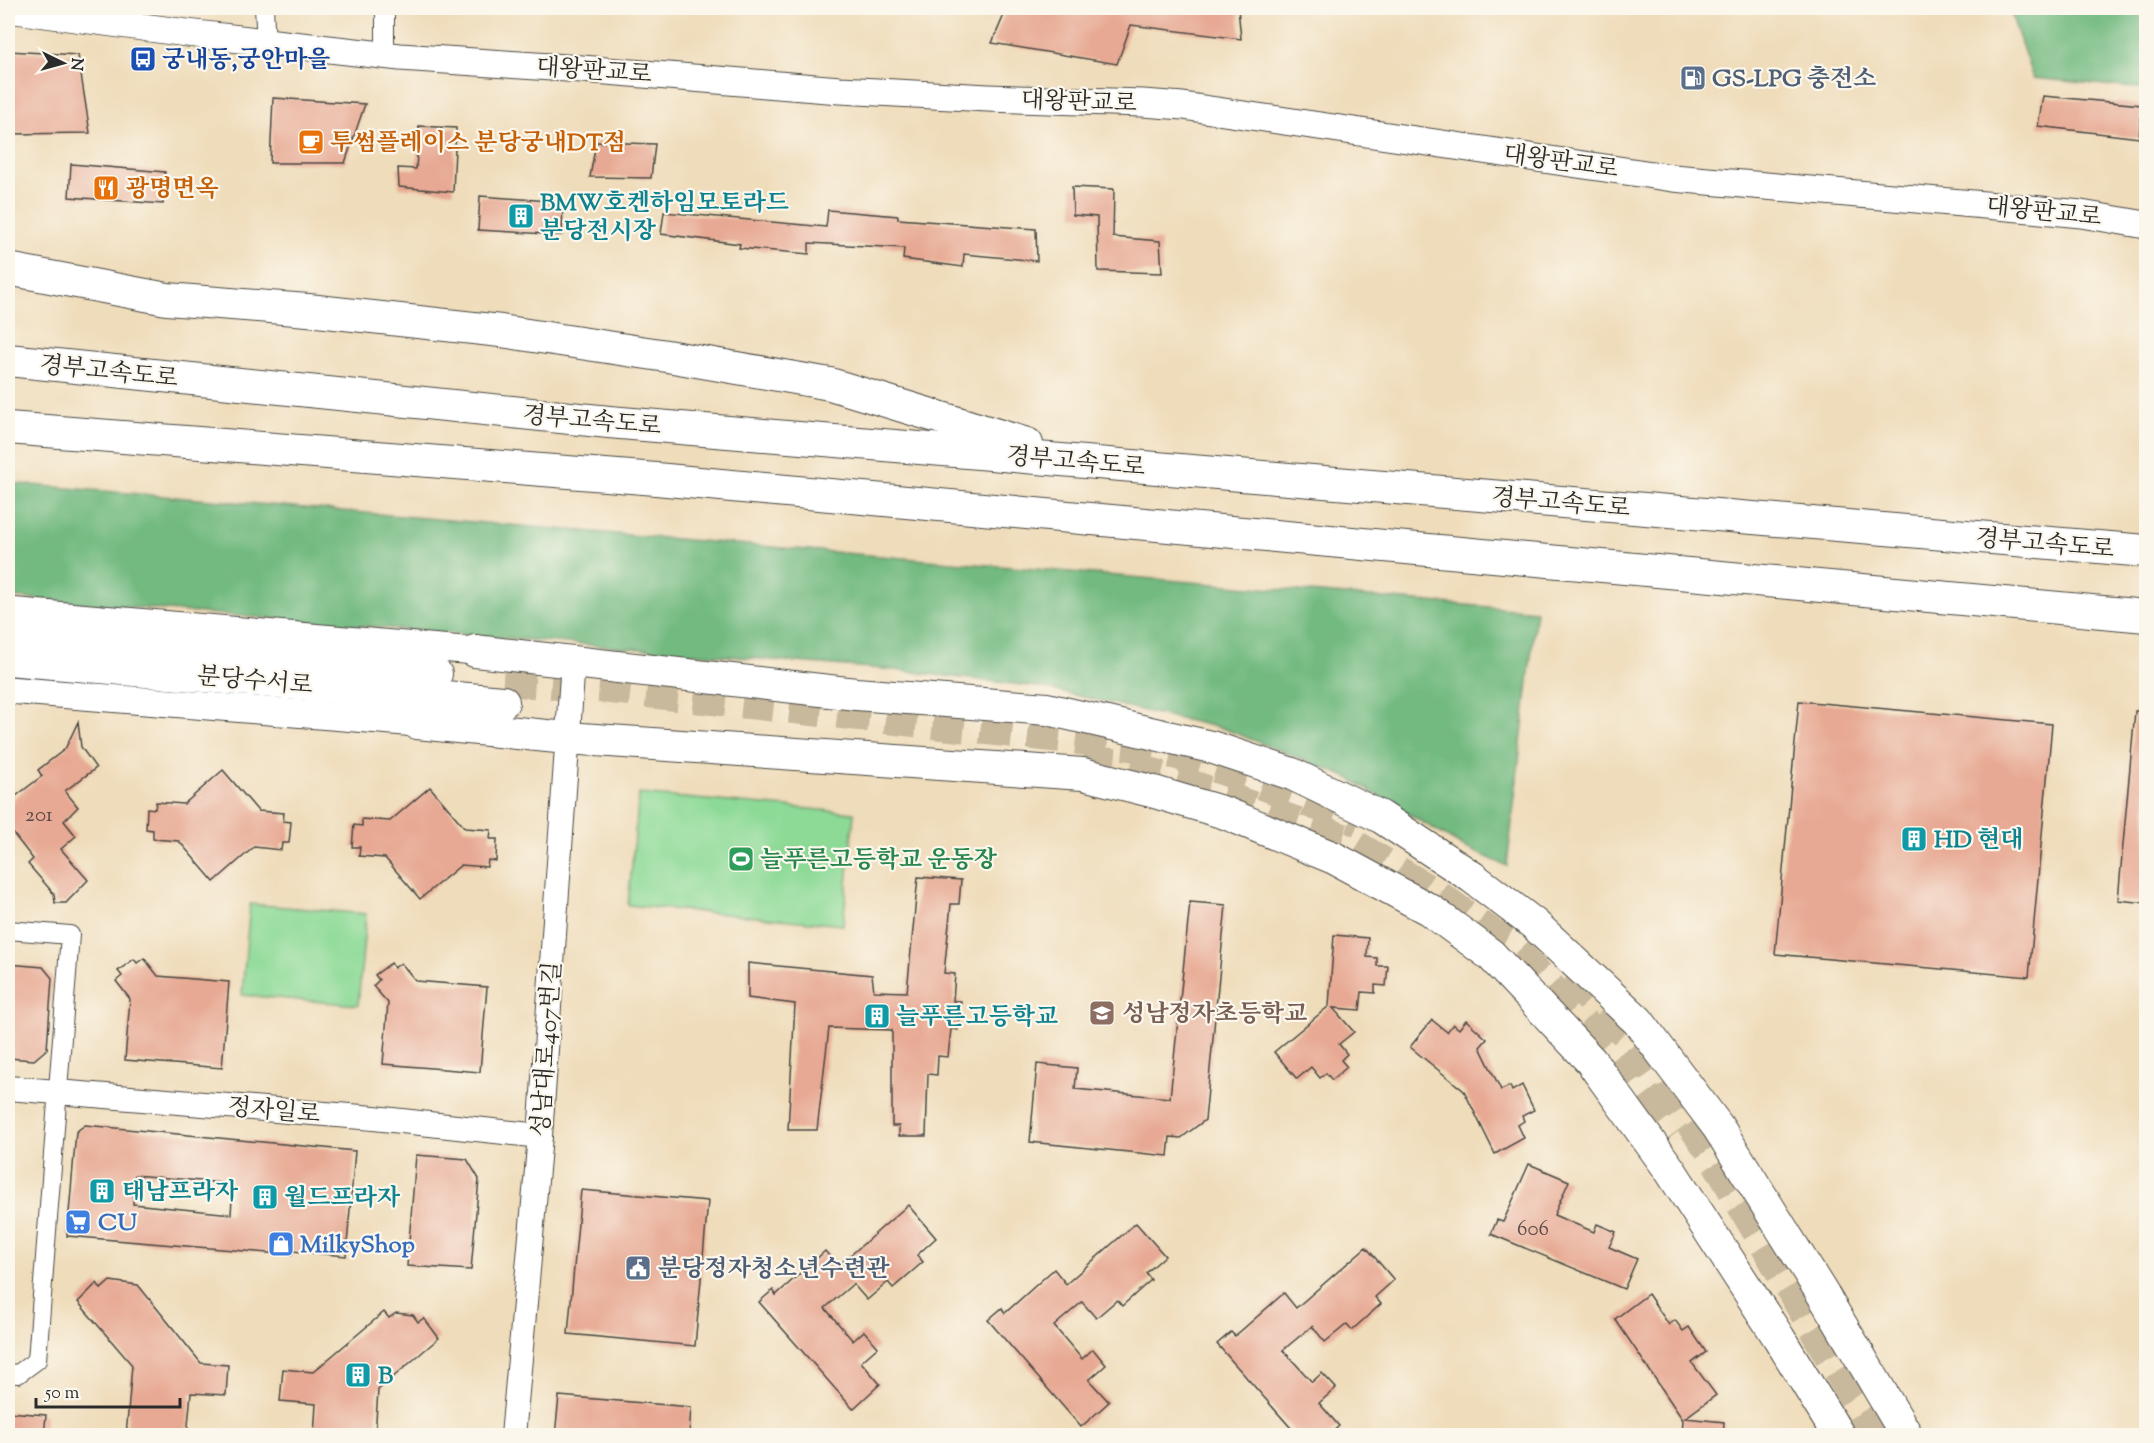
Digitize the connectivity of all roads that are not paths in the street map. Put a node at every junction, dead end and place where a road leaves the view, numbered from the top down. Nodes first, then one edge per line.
1 (264, 8) edge
2 (385, 8) edge
3 (8, 9) edge
4 (266, 43) junction
5 (385, 56) junction
6 (2146, 225) edge
7 (8, 269) edge
8 (8, 360) edge
9 (8, 428) edge
10 (1088, 462) junction
11 (2146, 551) edge
12 (8, 611) edge
13 (2146, 616) edge
14 (8, 634) edge
15 (475, 651) joint
16 (8, 659) edge
17 (573, 661) junction
18 (8, 690) edge
19 (417, 723) joint
20 (567, 738) junction
21 (8, 930) edge
22 (8, 1088) edge
23 (57, 1092) junction
24 (540, 1136) junction
25 (8, 1373) edge
26 (513, 1436) edge
27 (1839, 1436) edge
28 (1907, 1436) edge

1 - 4 street
2 - 5 street
3 - 4 main road, 대왕판교로
4 - 5 main road, 대왕판교로
5 - 6 main road, 대왕판교로
7 - 10 highway
8 - 10 highway, 경부고속도로
9 - 13 highway
10 - 11 highway, 경부고속도로
12 - 15 main road
14 - 16 highway, 분당수서로
15 - 17 highway
17 - 20 street, 성남대로407번길
17 - 28 highway
18 - 19 main road
19 - 20 highway
20 - 24 street, 성남대로407번길
20 - 27 highway
21 - 23 street
22 - 23 street, 정자일로
23 - 24 street, 정자일로
23 - 25 street
24 - 26 street, 성남대로407번길

